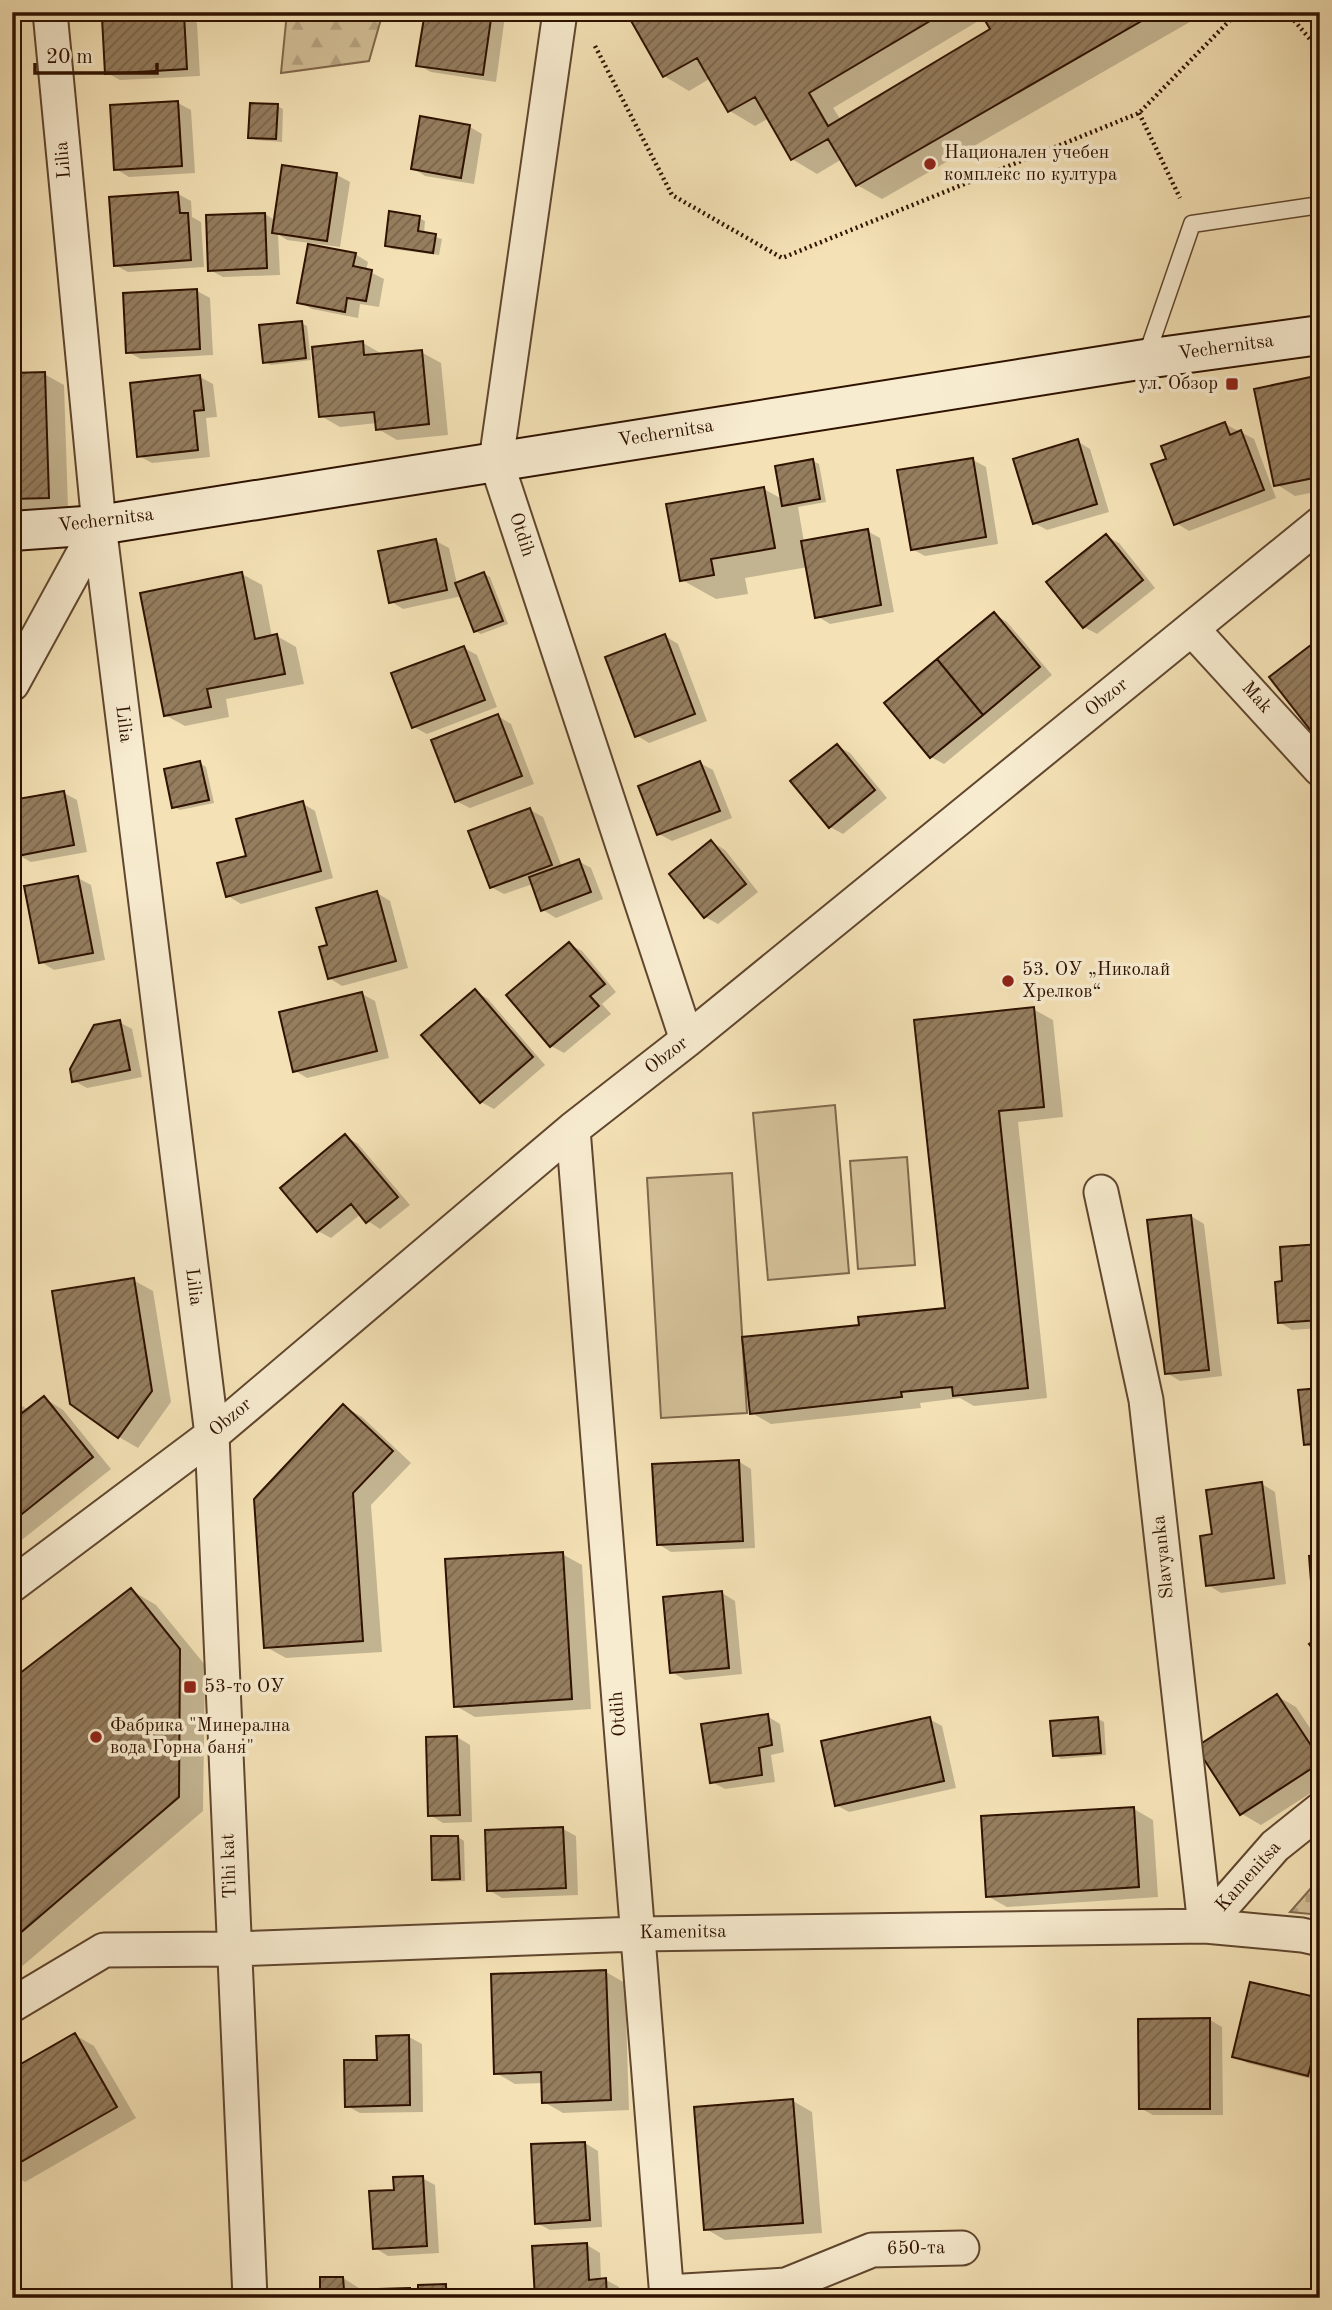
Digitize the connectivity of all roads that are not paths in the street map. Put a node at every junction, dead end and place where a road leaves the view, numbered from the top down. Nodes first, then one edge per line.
1 (50, 12) edge
2 (560, 12) edge
3 (1320, 205) edge
4 (1320, 335) edge
5 (1145, 359) junction
6 (496, 461) junction
7 (1320, 524) edge
8 (99, 525) junction
9 (12, 531) edge
10 (1192, 629) junction
11 (12, 684) edge
12 (1320, 769) edge
13 (687, 1040) junction
14 (573, 1129) junction
15 (1101, 1192) dead end
16 (212, 1435) junction
17 (12, 1585) edge
18 (1320, 1810) edge
19 (1205, 1926) junction
20 (637, 1934) junction
21 (1320, 1939) edge
22 (233, 1949) junction
23 (12, 2005) edge
24 (962, 2248) dead end
25 (667, 2295) edge
26 (250, 2298) edge

1 - 8 street, Lilia
2 - 6 street, Otdih
3 - 5 lane
4 - 5 street, Vechernitsa
5 - 6 street, Vechernitsa
6 - 8 street, Vechernitsa
6 - 13 street, Otdih
7 - 10 street, Obzor
8 - 9 street, Vechernitsa
8 - 11 street
8 - 16 street, Lilia
10 - 12 street, Mak
10 - 13 street, Obzor
13 - 14 street, Obzor
14 - 16 street, Obzor
14 - 20 street, Otdih
15 - 19 street, Slavyanka
16 - 17 street, Obzor
16 - 22 street, Tihi kat
18 - 19 street, Kamenitsa
19 - 20 street, Kamenitsa
19 - 21 street
20 - 22 street, Kamenitsa
20 - 25 street, Otdih
22 - 23 street, Kamenitsa
22 - 26 street, Tihi kat
24 - 25 street, 650-та

